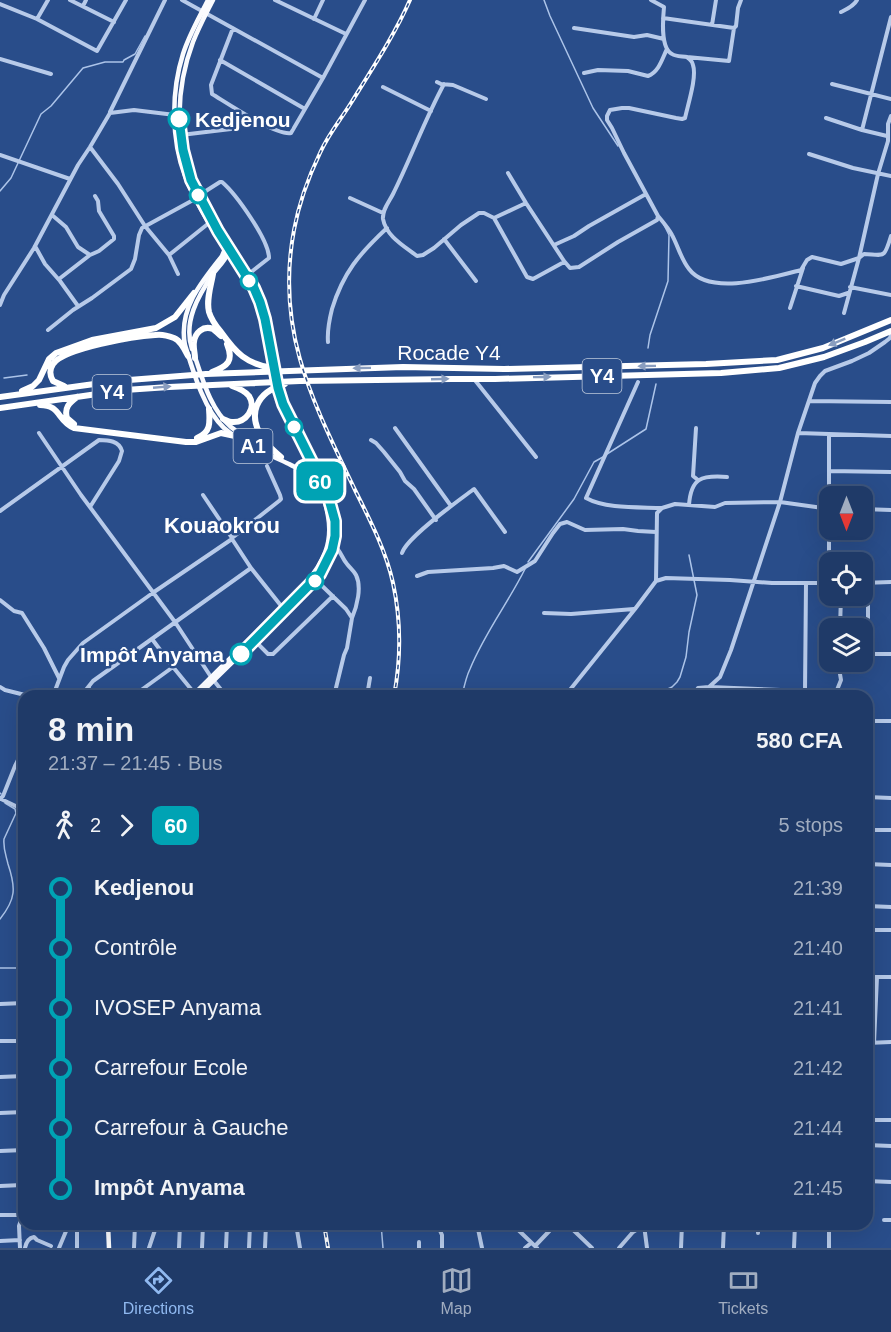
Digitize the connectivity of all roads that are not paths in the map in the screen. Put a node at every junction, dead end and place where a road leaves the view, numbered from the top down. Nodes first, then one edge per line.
1 (48, 0) edge
2 (70, 0) edge
3 (86, 0) edge
4 (126, 0) edge
5 (165, 0) edge
6 (182, 0) edge
7 (208, 0) edge
8 (213, 0) edge
9 (275, 0) edge
10 (323, 0) edge
11 (365, 0) edge
12 (651, 0) edge
13 (716, 0) edge
14 (741, 0) edge
15 (857, 0) edge
16 (0, 4) edge
17 (83, 6) junction
18 (204, 12) junction
19 (841, 12) dead end
20 (891, 17) edge
21 (663, 18) junction
22 (37, 19) junction
23 (314, 19) junction
24 (114, 22) junction
25 (712, 25) junction
26 (233, 28) junction
27 (574, 28) dead end
28 (734, 28) junction
29 (346, 34) junction
30 (664, 39) junction
31 (667, 49) junction
32 (687, 57) junction
33 (0, 59) edge
34 (220, 60) junction
35 (584, 73) dead end
36 (51, 74) dead end
37 (323, 78) junction
38 (437, 82) dead end
39 (444, 84) junction
40 (832, 84) dead end
41 (383, 87) dead end
42 (870, 93) junction
43 (486, 99) dead end
44 (891, 99) edge
45 (305, 109) junction
46 (431, 111) junction
47 (110, 113) junction
48 (175, 115) junction
49 (891, 116) edge
50 (826, 118) dead end
51 (231, 129) dead end
52 (862, 130) junction
53 (181, 135) junction
54 (887, 136) junction
55 (90, 147) junction
56 (809, 154) dead end
57 (0, 155) edge
58 (508, 173) dead end
59 (878, 174) junction
60 (891, 176) edge
61 (70, 180) junction
62 (646, 194) junction
63 (95, 196) dead end
64 (197, 198) junction
65 (350, 198) dead end
66 (526, 203) junction
67 (383, 213) junction
68 (52, 215) junction
69 (658, 216) junction
70 (494, 218) junction
71 (209, 223) junction
72 (145, 226) junction
73 (387, 228) junction
74 (891, 236) edge
75 (444, 239) junction
76 (554, 245) junction
77 (35, 246) junction
78 (90, 255) junction
79 (169, 255) junction
80 (859, 258) junction
81 (564, 261) junction
82 (804, 264) junction
83 (178, 274) dead end
84 (213, 274) junction
85 (246, 276) dead end
86 (59, 279) junction
87 (476, 280) dead end
88 (796, 286) junction
89 (850, 287) junction
90 (2, 293) edge
91 (194, 293) junction
92 (849, 293) junction
93 (891, 295) edge
94 (0, 305) edge
95 (78, 306) junction
96 (790, 308) dead end
97 (844, 313) dead end
98 (891, 320) edge
99 (48, 330) dead end
100 (891, 333) edge
101 (328, 342) dead end
102 (193, 359) junction
103 (288, 370) junction
104 (206, 374) junction
105 (474, 379) junction
106 (297, 381) junction
107 (638, 382) dead end
108 (226, 384) junction
109 (68, 387) junction
110 (3, 396) edge
111 (206, 396) junction
112 (77, 397) junction
113 (809, 401) junction
114 (891, 402) edge
115 (13, 406) junction
116 (0, 408) edge
117 (209, 409) junction
118 (223, 419) junction
119 (395, 428) dead end
120 (696, 428) dead end
121 (39, 433) dead end
122 (798, 433) junction
123 (829, 434) junction
124 (235, 436) junction
125 (891, 436) edge
126 (371, 440) dead end
127 (281, 457) junction
128 (536, 457) dead end
129 (267, 466) dead end
130 (63, 467) junction
131 (829, 471) junction
132 (891, 472) edge
133 (726, 477) dead end
134 (698, 480) junction
135 (829, 486) edge
136 (203, 495) dead end
137 (780, 502) junction
138 (689, 505) junction
139 (452, 506) junction
140 (90, 507) junction
141 (662, 508) junction
142 (819, 508) edge
143 (873, 509) edge
144 (891, 510) edge
145 (0, 511) edge
146 (436, 520) junction
147 (505, 532) dead end
148 (656, 532) junction
149 (232, 539) junction
150 (333, 545) junction
151 (402, 554) dead end
152 (251, 568) junction
153 (417, 576) dead end
154 (314, 578) junction
155 (656, 580) junction
156 (753, 581) junction
157 (891, 582) edge
158 (806, 583) junction
159 (819, 583) edge
160 (873, 583) edge
161 (154, 592) junction
162 (333, 596) junction
163 (0, 600) edge
164 (866, 606) edge
165 (282, 607) junction
166 (635, 609) junction
167 (543, 613) dead end
168 (352, 618) junction
169 (175, 622) junction
170 (152, 639) junction
171 (255, 641) junction
172 (891, 654) edge
173 (173, 668) junction
174 (840, 672) edge
175 (370, 678) dead end
176 (60, 679) junction
177 (213, 679) junction
178 (89, 685) junction
179 (0, 687) edge
180 (709, 687) junction
181 (765, 689) joint
182 (56, 690) edge
183 (86, 690) edge
184 (89, 690) edge
185 (142, 690) edge
186 (193, 690) edge
187 (202, 690) edge
188 (221, 690) edge
189 (336, 690) edge
190 (368, 690) edge
191 (570, 690) edge
192 (697, 690) edge
193 (786, 690) edge
194 (806, 690) edge
195 (837, 690) edge
196 (18, 693) edge
197 (891, 721) edge
198 (873, 722) edge
199 (18, 758) edge
200 (873, 797) edge
201 (891, 798) edge
202 (0, 799) edge
203 (18, 807) edge
204 (873, 830) edge
205 (891, 830) edge
206 (873, 864) edge
207 (891, 865) edge
208 (873, 906) edge
209 (891, 907) edge
210 (873, 930) edge
211 (891, 930) edge
212 (873, 977) edge
213 (877, 977) junction
214 (891, 977) edge
215 (18, 1003) edge
216 (0, 1004) edge
217 (873, 1015) edge
218 (0, 1041) edge
219 (18, 1041) edge
220 (891, 1042) edge
221 (873, 1043) edge
222 (18, 1076) edge
223 (0, 1077) edge
224 (18, 1112) edge
225 (0, 1113) edge
226 (873, 1120) edge
227 (891, 1120) edge
228 (873, 1145) edge
229 (891, 1146) edge
230 (18, 1150) edge
231 (0, 1151) edge
232 (873, 1181) edge
233 (891, 1182) edge
234 (18, 1185) edge
235 (0, 1186) edge
236 (18, 1214) edge
237 (0, 1215) edge
238 (884, 1220) dead end
239 (891, 1220) edge
240 (19, 1230) edge
241 (66, 1230) edge
242 (77, 1230) edge
243 (108, 1230) edge
244 (135, 1230) edge
245 (156, 1230) edge
246 (180, 1230) edge
247 (203, 1230) edge
248 (227, 1230) edge
249 (250, 1230) edge
250 (266, 1230) edge
251 (297, 1230) edge
252 (440, 1230) edge
253 (478, 1230) edge
254 (518, 1230) edge
255 (550, 1230) edge
256 (573, 1230) edge
257 (631, 1230) edge
258 (636, 1230) edge
259 (645, 1230) edge
260 (682, 1230) edge
261 (724, 1230) edge
262 (795, 1230) edge
263 (829, 1230) edge
264 (633, 1232) junction
265 (0, 1240) edge
266 (20, 1240) junction
267 (51, 1246) dead end
268 (535, 1246) edge
269 (22, 1248) edge
270 (59, 1248) edge
271 (77, 1248) edge
272 (109, 1248) edge
273 (134, 1248) edge
274 (149, 1248) edge
275 (179, 1248) edge
276 (202, 1248) edge
277 (226, 1248) edge
278 (249, 1248) edge
279 (265, 1248) edge
280 (300, 1248) edge
281 (442, 1248) edge
282 (482, 1248) edge
283 (525, 1248) edge
284 (592, 1248) edge
285 (619, 1248) edge
286 (648, 1248) edge
287 (681, 1248) edge
288 (723, 1248) edge
289 (794, 1248) edge
290 (829, 1248) edge

1 - 22 street
2 - 17 street
3 - 17 street
4 - 24 street
5 - 47 street
6 - 18 street
7 - 18 main road, A1
8 - 18 main road, A1
9 - 23 street
10 - 23 street
11 - 29 street
12 - 21 street
13 - 25 street
14 - 28 street
15 - 19 street
16 - 22 street
17 - 24 street
18 - 26 street
18 - 48 main road, A1
18 - 53 main road, A1
20 - 42 street
21 - 25 street
21 - 30 street
22 - 24 street
23 - 29 street
25 - 28 street
26 - 34 street
26 - 37 street
27 - 30 street
28 - 32 street
29 - 37 street
30 - 31 street
31 - 32 street
31 - 35 street
32 - 62 street
33 - 36 street
34 - 45 street
34 - 45 street
37 - 45 street
38 - 39 street
39 - 43 street
39 - 46 street
40 - 42 street
41 - 46 street
42 - 44 street
42 - 52 street
46 - 67 street
47 - 48 street
47 - 55 street
48 - 64 main road, A1
49 - 54 street
50 - 52 street
51 - 53 street
52 - 54 street
53 - 64 main road, A1
54 - 59 street
55 - 61 street
55 - 72 street
56 - 59 street
57 - 61 street
58 - 66 street
59 - 60 street
59 - 80 street
61 - 68 street
62 - 69 street
62 - 76 street
63 - 78 street
64 - 71 main road, A1
64 - 72 street
64 - 84 main road, A1
64 - 85 street
65 - 67 street
66 - 70 street
66 - 76 street
67 - 73 street
68 - 77 street
68 - 78 street
69 - 81 street
69 - 82 street
70 - 75 street
70 - 81 street
71 - 79 street
71 - 91 main road, A1
72 - 79 street
72 - 95 street
73 - 75 street
73 - 101 street
74 - 80 street
75 - 87 street
76 - 81 street
77 - 86 street
77 - 90 street
78 - 86 street
79 - 83 street
80 - 82 street
80 - 89 street
82 - 88 street
84 - 102 main road, A1
84 - 103 highway
86 - 95 street
88 - 92 street
88 - 96 street
89 - 92 street
89 - 93 street
90 - 94 street
91 - 102 main road, A1
91 - 110 highway
92 - 97 street
95 - 99 street
98 -> 103 highway, Rocade Y4 / Y4
105 -> 100 highway, Rocade Y4 / Y4
100 - 113 street
102 - 104 highway
102 - 109 highway
102 - 111 main road, A1
103 - 104 highway, Rocade Y4 / Y4
104 - 109 highway, Rocade Y4 / Y4
106 -> 105 highway, Rocade Y4 / Y4
105 - 128 street
106 - 108 highway, Rocade Y4 / Y4
106 - 127 highway
107 - 141 street
112 -> 108 highway, Rocade Y4 / Y4
108 - 118 highway
109 - 110 highway, Rocade Y4 / Y4
111 - 117 main road, A1
111 - 118 main road, A1
112 - 115 highway, Rocade Y4 / Y4
112 - 117 highway
113 - 114 street
113 - 122 street
115 - 116 highway, Rocade Y4 / Y4
115 - 124 highway
117 - 124 main road, A1
118 - 127 main road, A1
119 - 139 street
120 - 134 street
121 - 130 street
122 - 123 street
122 - 137 street
123 - 125 street
123 - 131 street
124 - 154 main road, A1
126 - 146 street
127 - 150 main road, A1
129 - 149 street
130 - 140 street
130 - 140 street
130 - 145 street
131 - 132 street
131 - 135 street
133 - 134 street
134 - 138 street
136 - 149 street
137 - 138 street
137 - 142 street
137 - 156 street
138 - 141 street
139 - 146 street
139 - 147 street
140 - 161 street
141 - 148 street
143 - 144 street
146 - 151 street
148 - 153 street
148 - 155 street
149 - 152 street
149 - 161 street
150 - 154 main road, A1
150 - 168 street
152 - 165 street
152 - 169 street
154 - 162 street
154 - 165 main road, A1
154 - 171 main road, A1
155 - 156 street
155 - 166 street
156 - 158 street
156 - 180 street
157 - 160 street
158 - 159 street
158 - 194 street
161 - 169 street
161 - 176 street
162 - 168 street
162 - 171 street
163 - 176 street
164 - 172 street
165 - 177 main road, A1
166 - 167 street
166 - 191 street
168 - 189 street
169 - 170 street
169 - 177 street
170 - 173 street
170 - 178 street
171 - 177 main road, A1
173 - 185 street
173 - 186 street
174 - 195 street
175 - 190 street
176 - 182 street
177 - 187 main road, A1
177 - 188 street
178 - 183 street
178 - 184 street
179 - 196 street
180 - 181 street
180 - 192 street
181 - 193 street
197 - 198 street
199 - 202 street
200 - 201 street
202 - 203 street
204 - 205 street
206 - 207 street
208 - 209 street
210 - 211 street
212 - 213 street
213 - 214 street
213 - 217 street
215 - 216 street
218 - 219 street
220 - 221 street
222 - 223 street
224 - 225 street
226 - 227 street
228 - 229 street
230 - 231 street
232 - 233 street
234 - 235 street
236 - 237 street
238 - 239 street
240 - 266 street
241 - 270 street
242 - 271 street
243 - 272 main road
244 - 273 street
245 - 274 street
246 - 275 street
247 - 276 street
248 - 277 street
249 - 278 street
250 - 279 street
251 - 280 street
252 - 281 street
253 - 282 street
254 - 268 street
255 - 268 street
256 - 284 street
257 - 264 street
258 - 264 street
259 - 286 street
260 - 287 street
261 - 288 street
262 - 289 street
263 - 290 street
264 - 285 street
265 - 266 street
266 - 269 street
267 - 269 street
268 - 283 street

